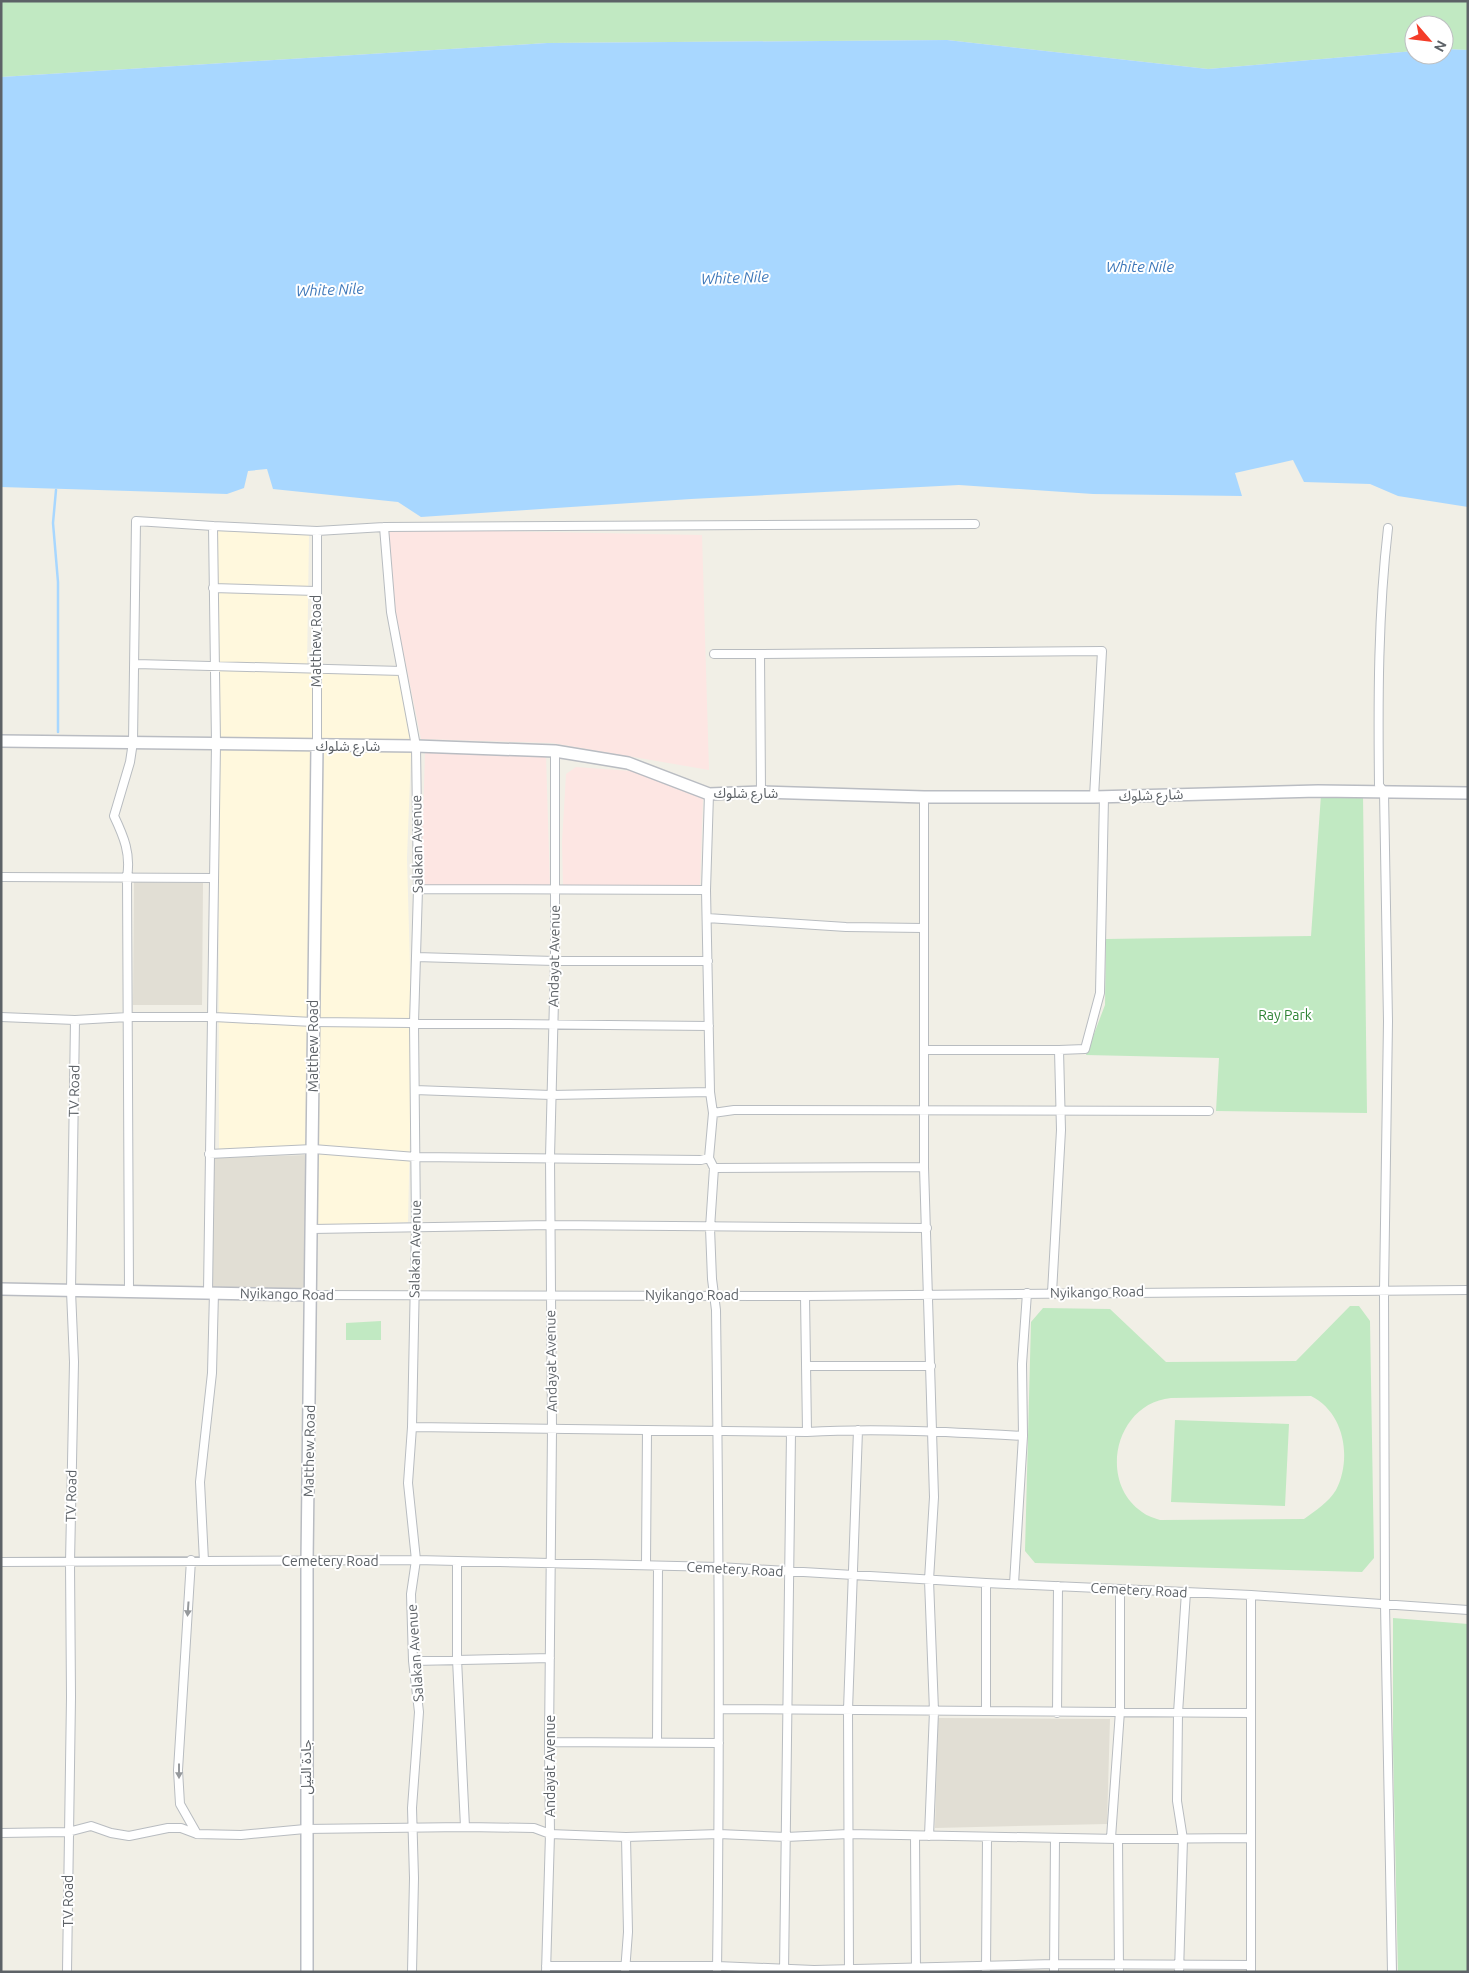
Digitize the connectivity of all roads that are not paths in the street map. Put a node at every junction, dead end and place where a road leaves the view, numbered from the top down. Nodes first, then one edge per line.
1 (975, 524) dead end
2 (213, 526) junction
3 (384, 527) junction
4 (1388, 528) dead end
5 (317, 531) junction
6 (213, 588) junction
7 (316, 592) junction
8 (714, 654) dead end
9 (760, 654) junction
10 (136, 664) junction
11 (215, 666) junction
12 (316, 668) junction
13 (402, 671) junction
14 (1, 741) edge
15 (133, 742) junction
16 (216, 744) junction
17 (317, 746) junction
18 (416, 746) junction
19 (555, 751) junction
20 (761, 792) junction
21 (1384, 792) junction
22 (1468, 793) edge
23 (709, 794) junction
24 (924, 797) junction
25 (1099, 797) junction
26 (1, 877) edge
27 (127, 877) junction
28 (214, 878) junction
29 (418, 889) junction
30 (555, 889) junction
31 (706, 890) junction
32 (707, 918) junction
33 (923, 928) junction
34 (416, 957) junction
35 (555, 961) junction
36 (708, 961) junction
37 (1, 1016) edge
38 (128, 1017) junction
39 (214, 1017) junction
40 (75, 1020) junction
41 (312, 1022) junction
42 (414, 1023) junction
43 (553, 1024) junction
44 (709, 1026) junction
45 (924, 1050) junction
46 (1059, 1050) junction
47 (415, 1090) junction
48 (710, 1092) junction
49 (551, 1095) junction
50 (924, 1109) junction
51 (1061, 1110) junction
52 (1209, 1111) dead end
53 (712, 1113) junction
54 (313, 1149) junction
55 (209, 1154) junction
56 (416, 1157) junction
57 (550, 1157) junction
58 (708, 1158) junction
59 (924, 1167) junction
60 (714, 1168) junction
61 (550, 1225) junction
62 (416, 1226) junction
63 (312, 1228) junction
64 (710, 1228) junction
65 (927, 1228) junction
66 (1, 1290) edge
67 (1468, 1290) edge
68 (71, 1291) junction
69 (129, 1291) junction
70 (1384, 1291) junction
71 (211, 1292) junction
72 (1027, 1293) junction
73 (1052, 1293) junction
74 (551, 1294) junction
75 (929, 1294) junction
76 (715, 1295) junction
77 (310, 1296) junction
78 (415, 1296) junction
79 (806, 1296) junction
80 (807, 1366) junction
81 (931, 1366) junction
82 (412, 1427) junction
83 (552, 1430) junction
84 (647, 1430) junction
85 (717, 1430) junction
86 (858, 1430) junction
87 (932, 1431) junction
88 (791, 1432) junction
89 (806, 1432) junction
90 (1023, 1436) junction
91 (191, 1560) junction
92 (416, 1560) junction
93 (204, 1561) junction
94 (457, 1561) junction
95 (1, 1562) edge
96 (308, 1562) junction
97 (70, 1563) junction
98 (552, 1564) junction
99 (646, 1565) junction
100 (658, 1566) junction
101 (719, 1567) junction
102 (790, 1572) junction
103 (852, 1575) junction
104 (928, 1580) junction
105 (986, 1583) junction
106 (1014, 1584) junction
107 (1058, 1586) junction
108 (1120, 1589) junction
109 (1186, 1592) junction
110 (1251, 1595) junction
111 (1385, 1605) junction
112 (1468, 1610) edge
113 (550, 1658) junction
114 (457, 1659) junction
115 (412, 1661) junction
116 (719, 1709) junction
117 (787, 1709) junction
118 (848, 1710) junction
119 (934, 1710) junction
120 (986, 1711) junction
121 (1120, 1711) junction
122 (1057, 1713) junction
123 (1178, 1713) junction
124 (1251, 1713) junction
125 (549, 1742) junction
126 (657, 1742) junction
127 (719, 1743) junction
128 (465, 1827) junction
129 (414, 1828) junction
130 (305, 1829) junction
131 (1, 1832) edge
132 (68, 1832) junction
133 (197, 1834) junction
134 (550, 1834) junction
135 (720, 1834) junction
136 (848, 1834) junction
137 (915, 1836) junction
138 (929, 1836) junction
139 (626, 1837) junction
140 (786, 1837) junction
141 (987, 1837) junction
142 (1056, 1838) junction
143 (1251, 1838) junction
144 (1114, 1839) junction
145 (1183, 1839) junction
146 (1054, 1968) edge
147 (1119, 1968) edge
148 (1179, 1968) edge
149 (546, 1969) edge
150 (625, 1969) edge
151 (717, 1969) edge
152 (986, 1969) edge
153 (1251, 1969) edge
154 (849, 1970) edge
155 (916, 1970) edge
156 (784, 1971) edge
157 (67, 1972) edge
158 (307, 1972) edge
159 (412, 1972) edge
160 (1392, 1972) edge

1 - 3 street
2 - 5 street
2 - 6 street
2 - 10 street
3 - 5 street
3 - 13 street, Salakan Avenue
4 - 21 street
5 - 7 street, Matthew Road
6 - 7 street
6 - 11 street
7 - 12 street, Matthew Road
8 - 9 street
9 - 20 street
9 - 25 street
10 - 11 street
10 - 15 street
11 - 12 street
11 - 16 street
12 - 13 street
12 - 17 street, Matthew Road
13 - 18 street, Salakan Avenue
14 - 15 street, شارع شلوك
15 - 16 street, شارع شلوك
15 - 27 street
16 - 17 street, شارع شلوك
16 - 28 street
17 - 18 street, شارع شلوك
17 - 41 street, Matthew Road
18 - 19 street, شارع شلوك
18 - 29 street, Salakan Avenue
19 - 23 street, شارع شلوك
19 - 30 street, Andayat Avenue
20 - 23 street, شارع شلوك
20 - 24 street, شارع شلوك
21 - 22 street, شارع شلوك
21 - 25 street, شارع شلوك
21 - 70 street
23 - 31 street
24 - 25 street, شارع شلوك
24 - 33 street
25 - 46 street
26 - 27 street
27 - 28 street
27 - 38 street
28 - 39 street
29 - 30 street
29 - 34 street, Salakan Avenue
30 - 31 street
30 - 35 street, Andayat Avenue
31 - 32 street
32 - 33 street
32 - 36 street
33 - 45 street
34 - 35 street
34 - 42 street, Salakan Avenue
35 - 36 street
35 - 43 street, Andayat Avenue
36 - 44 street
37 - 40 street
38 - 39 street
38 - 40 street
38 - 69 street
39 - 41 street
39 - 55 street
40 - 68 street, TV Road
41 - 42 street
41 - 54 street, Matthew Road
42 - 43 street
42 - 47 street, Salakan Avenue
43 - 44 street
43 - 49 street, Andayat Avenue
44 - 48 street
45 - 46 street
45 - 50 street
46 - 51 street
47 - 49 street
47 - 56 street, Salakan Avenue
48 - 49 street
48 - 53 street
49 - 57 street, Andayat Avenue
50 - 51 street
50 - 53 street
50 - 59 street
51 - 52 street
51 - 73 street
53 - 58 street
54 - 55 street
54 - 56 street
54 - 63 street, Matthew Road
55 - 71 street
56 - 57 street
56 - 62 street, Salakan Avenue
57 - 58 street
57 - 61 street, Andayat Avenue
58 - 60 street
59 - 60 street
59 - 65 street
60 - 64 street
61 - 62 street
61 - 64 street
61 - 74 street, Andayat Avenue
62 - 63 street
62 - 78 street, Salakan Avenue
63 - 77 street, Matthew Road
64 - 65 street
64 - 76 street
65 - 75 street
66 - 68 street, Nyikango Road
67 - 70 street, Nyikango Road
68 - 69 street, Nyikango Road
68 - 97 street, TV Road
69 - 71 street, Nyikango Road
70 - 73 street, Nyikango Road
70 - 111 street
71 - 77 street, Nyikango Road
71 - 93 street
72 - 73 street, Nyikango Road
72 - 75 street, Nyikango Road
72 - 90 street
74 - 76 street, Nyikango Road
74 - 78 street, Nyikango Road
74 - 83 street, Andayat Avenue
75 - 79 street, Nyikango Road
75 - 81 street
76 - 79 street, Nyikango Road
76 - 85 street
77 - 78 street, Nyikango Road
77 - 96 street, Matthew Road
78 - 82 street, Salakan Avenue
79 - 80 street
80 - 81 street
80 - 89 street
81 - 87 street
82 - 83 street
82 - 92 street, Salakan Avenue
83 - 84 street
83 - 98 street, Andayat Avenue
84 - 85 street
84 - 99 street
85 - 88 street
85 - 101 street
86 - 87 street
86 - 89 street
86 - 103 street
87 - 90 street
87 - 104 street
88 - 89 street
88 - 102 street
90 - 106 street
91 - 93 street, Cemetery Road
91 - 97 street, Cemetery Road
91 -> 133 street
92 - 94 street, Cemetery Road
92 - 96 street, Cemetery Road
92 - 115 street, Salakan Avenue
93 - 96 street, Cemetery Road
94 - 98 street, Cemetery Road
94 - 114 street
95 - 97 street, Cemetery Road
96 - 130 street, جادة النيل
97 - 132 street, TV Road
98 - 99 street, Cemetery Road
98 - 113 street, Andayat Avenue
99 - 100 street, Cemetery Road
100 - 101 street, Cemetery Road
100 - 126 street
101 - 102 street, Cemetery Road
101 - 116 street
102 - 103 street, Cemetery Road
102 - 117 street
103 - 104 street, Cemetery Road
103 - 118 street
104 - 105 street, Cemetery Road
104 - 119 street
105 - 106 street, Cemetery Road
105 - 120 street
106 - 107 street, Cemetery Road
107 - 108 street, Cemetery Road
107 - 122 street
108 - 109 street, Cemetery Road
108 - 121 street
109 - 110 street, Cemetery Road
109 - 123 street
110 - 111 street, Cemetery Road
110 - 124 street
111 - 112 street, Cemetery Road
111 - 160 street
113 - 114 street
113 - 125 street, Andayat Avenue
114 - 115 street
114 - 128 street
115 - 129 street, Salakan Avenue
116 - 117 street
116 - 127 street
117 - 118 street
117 - 140 street
118 - 119 street
118 - 136 street
119 - 120 street
119 - 138 street
120 - 122 street
121 - 122 street
121 - 123 street
121 - 144 street
123 - 124 street
123 - 145 street
124 - 143 street
125 - 126 street
125 - 134 street, Andayat Avenue
126 - 127 street
127 - 135 street
128 - 129 street
128 - 134 street
129 - 130 street
129 - 159 street, Salakan Avenue
130 - 133 street
130 - 158 street, جادة النيل
131 - 132 street
132 - 133 street
132 - 157 street, TV Road
134 - 139 street
134 - 149 street, Andayat Avenue
135 - 139 street
135 - 140 street
135 - 151 street
136 - 137 street
136 - 140 street
136 - 154 street
137 - 138 street
137 - 155 street
138 - 141 street
139 - 150 street
140 - 156 street
141 - 142 street
141 - 152 street
142 - 144 street
142 - 146 street
143 - 145 street
143 - 153 street
144 - 145 street
144 - 147 street
145 - 148 street
146 - 147 street
146 - 152 street
147 - 148 street
148 - 153 street
149 - 150 street
150 - 151 street
151 - 156 street
152 - 155 street
154 - 155 street
154 - 156 street

